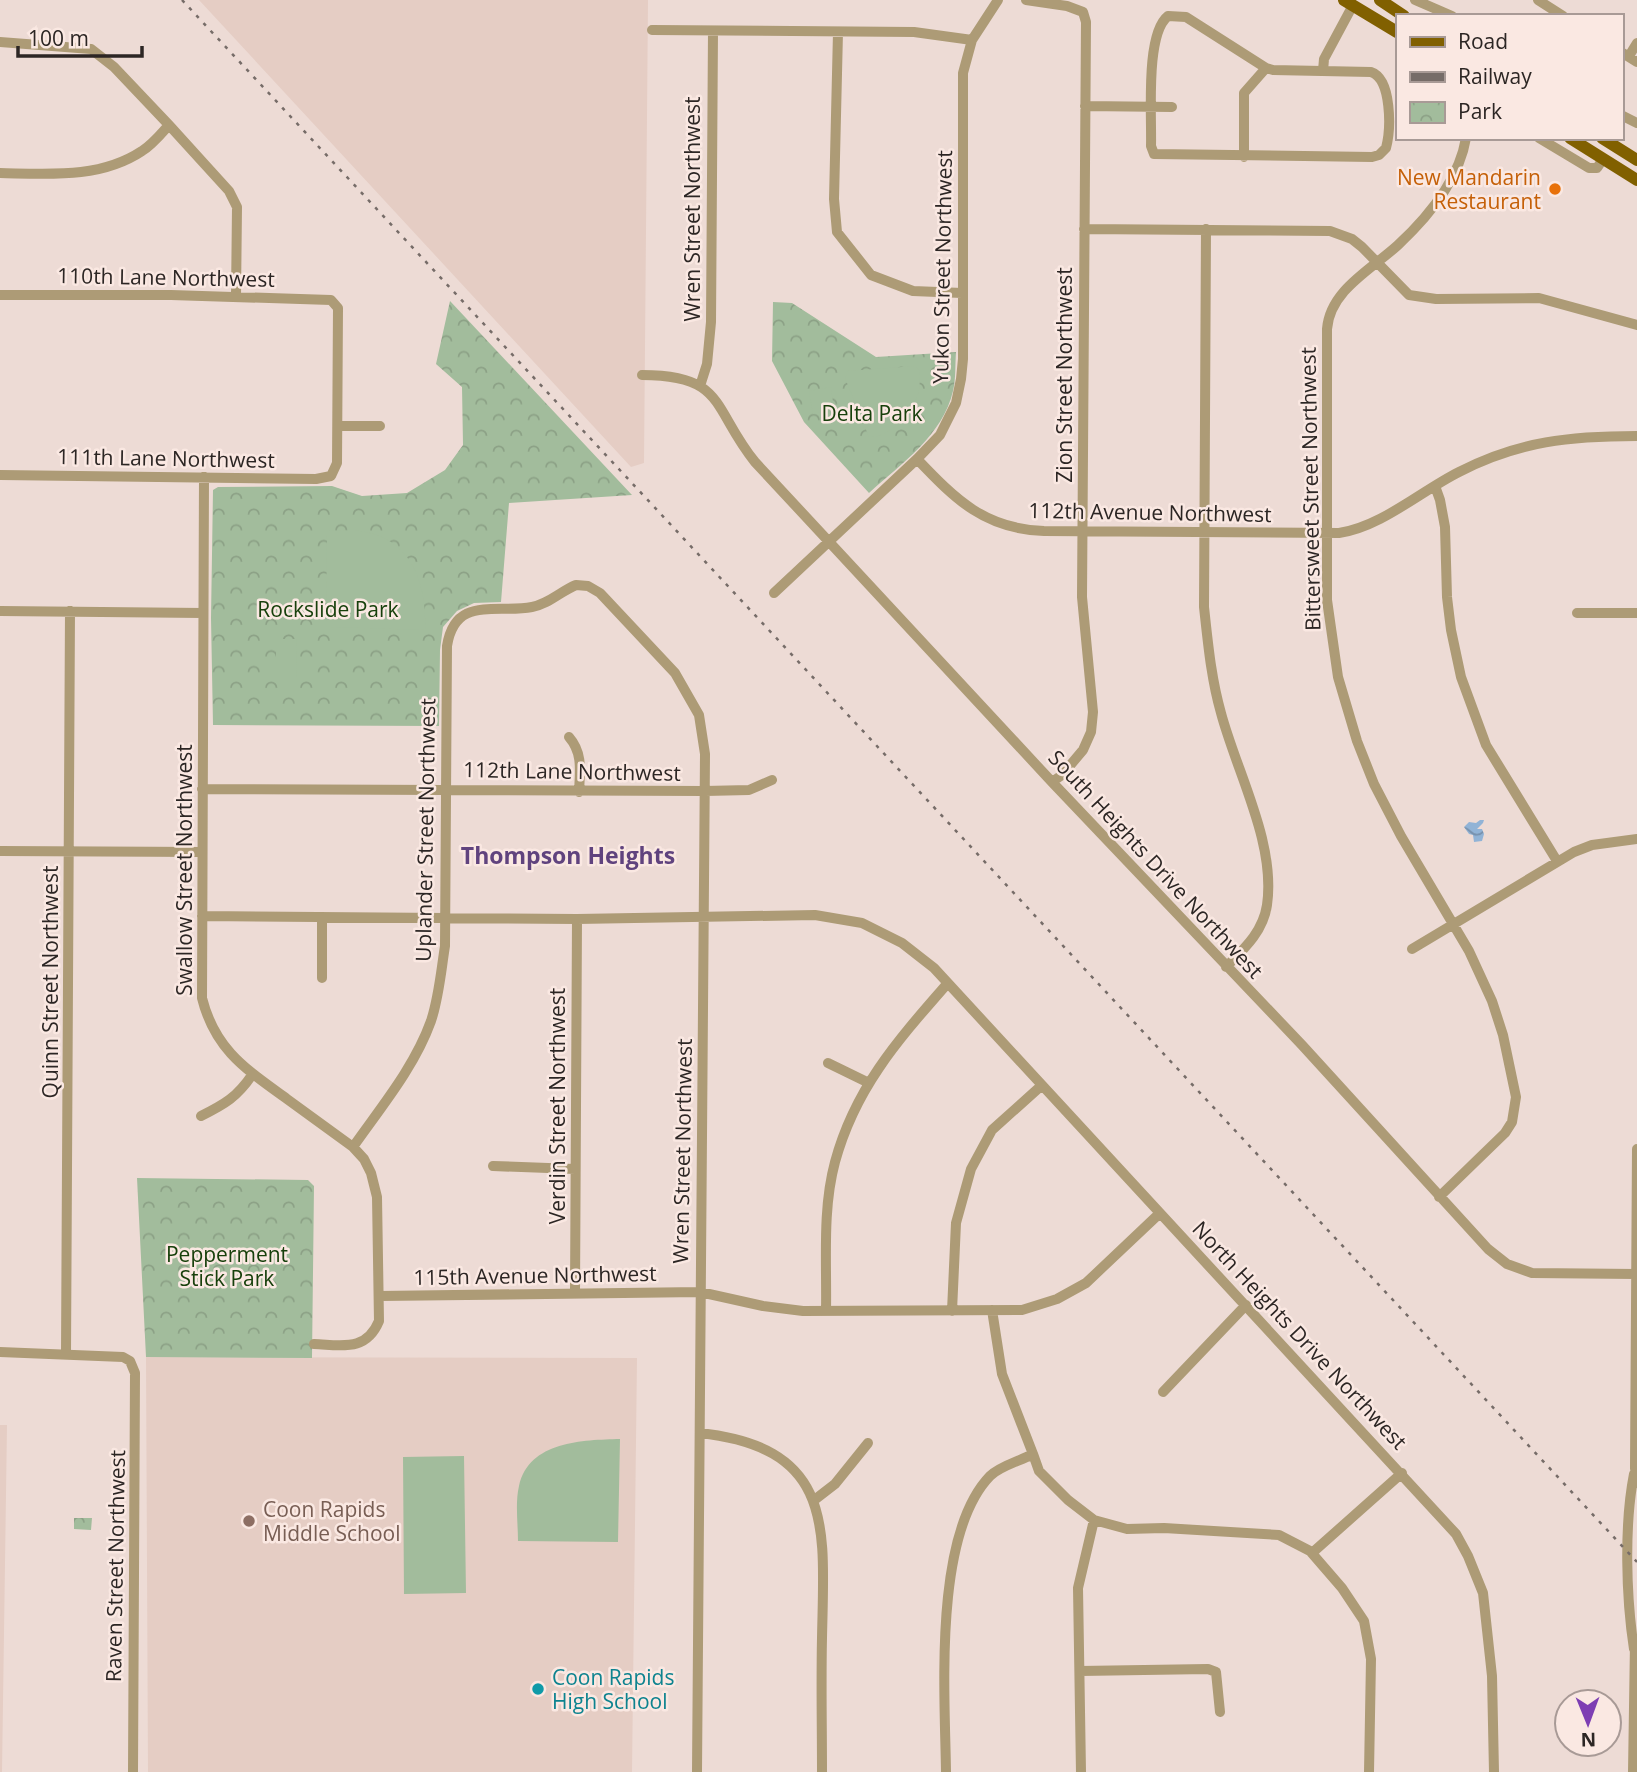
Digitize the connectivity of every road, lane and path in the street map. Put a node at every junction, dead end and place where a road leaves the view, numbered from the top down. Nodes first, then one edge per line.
1 (998, 0) edge
2 (1026, 0) edge
3 (1380, 0) edge
4 (1415, 0) edge
5 (1538, 0) edge
6 (1348, 3) edge
7 (1401, 14) edge
8 (1447, 14) edge
9 (1560, 14) edge
10 (652, 30) dead end
11 (713, 31) junction
12 (1396, 31) edge
13 (838, 32) junction
14 (972, 40) junction
15 (0, 42) edge
16 (1637, 43) edge
17 (1629, 56) edge
18 (1266, 68) junction
19 (1322, 71) junction
20 (1085, 106) junction
21 (1152, 107) junction
22 (1172, 107) dead end
23 (169, 125) junction
24 (1465, 140) edge
25 (1542, 140) edge
26 (1573, 140) edge
27 (1605, 140) edge
28 (1244, 157) junction
29 (1603, 159) junction
30 (1637, 160) edge
31 (0, 173) edge
32 (1637, 180) edge
33 (1084, 229) junction
34 (1206, 229) junction
35 (1378, 262) junction
36 (962, 292) junction
37 (0, 295) edge
38 (236, 297) junction
39 (1637, 325) edge
40 (642, 375) dead end
41 (700, 386) junction
42 (338, 426) junction
43 (380, 426) dead end
44 (1637, 436) edge
45 (917, 459) junction
46 (0, 475) edge
47 (204, 477) junction
48 (1435, 486) junction
49 (1082, 532) junction
50 (1203, 533) junction
51 (1325, 533) junction
52 (829, 540) junction
53 (576, 585) joint
54 (774, 593) dead end
55 (0, 611) edge
56 (70, 611) junction
57 (203, 613) junction
58 (1577, 613) dead end
59 (1637, 613) edge
60 (569, 737) dead end
61 (772, 780) dead end
62 (1052, 782) junction
63 (447, 788) junction
64 (202, 789) junction
65 (705, 791) junction
66 (579, 792) junction
67 (1637, 839) edge
68 (0, 851) edge
69 (70, 852) junction
70 (202, 852) junction
71 (1557, 861) junction
72 (704, 915) junction
73 (202, 916) junction
74 (323, 917) junction
75 (445, 917) junction
76 (577, 919) junction
77 (1453, 924) junction
78 (1412, 949) dead end
79 (1226, 967) junction
80 (322, 978) dead end
81 (947, 984) junction
82 (828, 1063) dead end
83 (252, 1075) junction
84 (869, 1083) junction
85 (1041, 1086) junction
86 (201, 1116) dead end
87 (353, 1147) junction
88 (1637, 1149) edge
89 (493, 1166) dead end
90 (575, 1168) junction
91 (1439, 1197) junction
92 (1160, 1213) junction
93 (1636, 1274) edge
94 (700, 1292) junction
95 (575, 1293) junction
96 (380, 1296) junction
97 (1246, 1305) junction
98 (992, 1310) junction
99 (827, 1311) junction
100 (952, 1311) junction
101 (1636, 1341) edge
102 (314, 1344) dead end
103 (0, 1352) edge
104 (66, 1353) junction
105 (1163, 1392) dead end
106 (700, 1433) junction
107 (868, 1443) dead end
108 (1033, 1454) junction
109 (1635, 1468) junction
110 (1402, 1473) junction
111 (1637, 1483) edge
112 (813, 1501) junction
113 (1094, 1520) junction
114 (1312, 1553) junction
115 (1637, 1626) edge
116 (1634, 1649) junction
117 (1080, 1671) junction
118 (1220, 1712) dead end
119 (133, 1772) edge
120 (697, 1772) edge
121 (822, 1772) edge
122 (946, 1772) edge
123 (1081, 1772) edge
124 (1369, 1772) edge
125 (1494, 1772) edge
126 (1633, 1772) edge

1 - 14 street, Yukon Street Northwest
2 - 20 street, Zion Street Northwest
3 - 7 main road
4 - 8 street
5 - 9 street
6 - 12 main road
6 - 19 street
10 - 11 street
11 - 13 street
11 - 41 street, Wren Street Northwest
13 - 14 street
13 - 36 street
14 - 36 street, Yukon Street Northwest
15 - 23 street
16 - 17 street
18 - 19 street
18 - 21 street
18 - 28 street
19 - 28 street
20 - 21 street
20 - 33 street, Zion Street Northwest
21 - 22 street
21 - 28 street
23 - 31 street
23 - 38 street
24 - 35 street, Bittersweet Street Northwest
25 - 29 street
26 - 29 main road
27 - 30 main road
29 - 32 main road
33 - 34 street
33 - 49 street, Zion Street Northwest
34 - 35 street
34 - 50 street
35 - 39 street
35 - 51 street, Bittersweet Street Northwest
36 - 45 street, Yukon Street Northwest
37 - 38 street, 110th Lane Northwest
38 - 42 street, 110th Lane Northwest
40 - 41 street
41 - 52 street, South Heights Drive Northwest
42 - 43 street
42 - 47 street, 111th Lane Northwest
44 - 48 street, 112th Avenue Northwest
45 - 49 street, 112th Avenue Northwest
45 - 52 street, Yukon Street Northwest
46 - 47 street, 111th Lane Northwest
47 - 57 street, Swallow Street Northwest
48 - 51 street, 112th Avenue Northwest
48 - 71 street
49 - 50 street, 112th Avenue Northwest
49 - 62 street, Zion Street Northwest
50 - 51 street, 112th Avenue Northwest
50 - 79 street
51 - 77 street, Bittersweet Street Northwest
52 - 54 street, Yukon Street Northwest
52 - 62 street, South Heights Drive Northwest
53 - 63 street, Uplander Street Northwest
53 - 65 street, Wren Street Northwest
55 - 56 street
56 - 57 street
56 - 69 street, Quinn Street Northwest
57 - 64 street, Swallow Street Northwest
58 - 59 street
60 - 66 street
61 - 65 street, 112th Lane Northwest
62 - 79 street, South Heights Drive Northwest
63 - 64 street, 112th Lane Northwest
63 - 66 street, 112th Lane Northwest
63 - 75 street, Uplander Street Northwest
64 - 70 street, Swallow Street Northwest
65 - 66 street, 112th Lane Northwest
65 - 72 street, Wren Street Northwest
67 - 71 street
68 - 69 street
69 - 70 street
69 - 104 street, Quinn Street Northwest
70 - 73 street, Swallow Street Northwest
71 - 77 street
72 - 76 street, North Heights Drive Northwest
72 - 81 street, North Heights Drive Northwest
72 - 94 street, Wren Street Northwest
73 - 74 street, North Heights Drive Northwest
73 - 83 street, Swallow Street Northwest
74 - 75 street, North Heights Drive Northwest
74 - 80 street
75 - 76 street, North Heights Drive Northwest
75 - 87 street, Uplander Street Northwest
76 - 90 street, Verdin Street Northwest
77 - 78 street
77 - 91 street, Bittersweet Street Northwest
79 - 91 street, South Heights Drive Northwest
81 - 84 street
81 - 85 street, North Heights Drive Northwest
82 - 84 street
83 - 86 street
83 - 87 street, Swallow Street Northwest
84 - 99 street
85 - 92 street, North Heights Drive Northwest
85 - 100 street
87 - 96 street, Swallow Street Northwest
88 - 93 street
89 - 90 street
90 - 95 street, Verdin Street Northwest
91 - 93 street, South Heights Drive Northwest
92 - 97 street, North Heights Drive Northwest
92 - 98 street, 115th Avenue Northwest
93 - 101 street
94 - 95 street, 115th Avenue Northwest
94 - 99 street, 115th Avenue Northwest
94 - 106 street, Wren Street Northwest
95 - 96 street, 115th Avenue Northwest
96 - 102 street, Swallow Street Northwest
97 - 105 street
97 - 110 street, North Heights Drive Northwest
98 - 100 street, 115th Avenue Northwest
98 - 108 street
99 - 100 street, 115th Avenue Northwest
101 - 109 street
103 - 104 street
104 - 119 street, Raven Street Northwest
106 - 112 street
106 - 120 street, Wren Street Northwest
107 - 112 street
108 - 113 street
108 - 122 street
109 - 111 street
109 - 116 street
110 - 114 street
110 - 125 street, North Heights Drive Northwest
112 - 121 street
113 - 114 street
113 - 117 street
114 - 124 street
115 - 116 street
116 - 126 street
117 - 118 street
117 - 123 street

